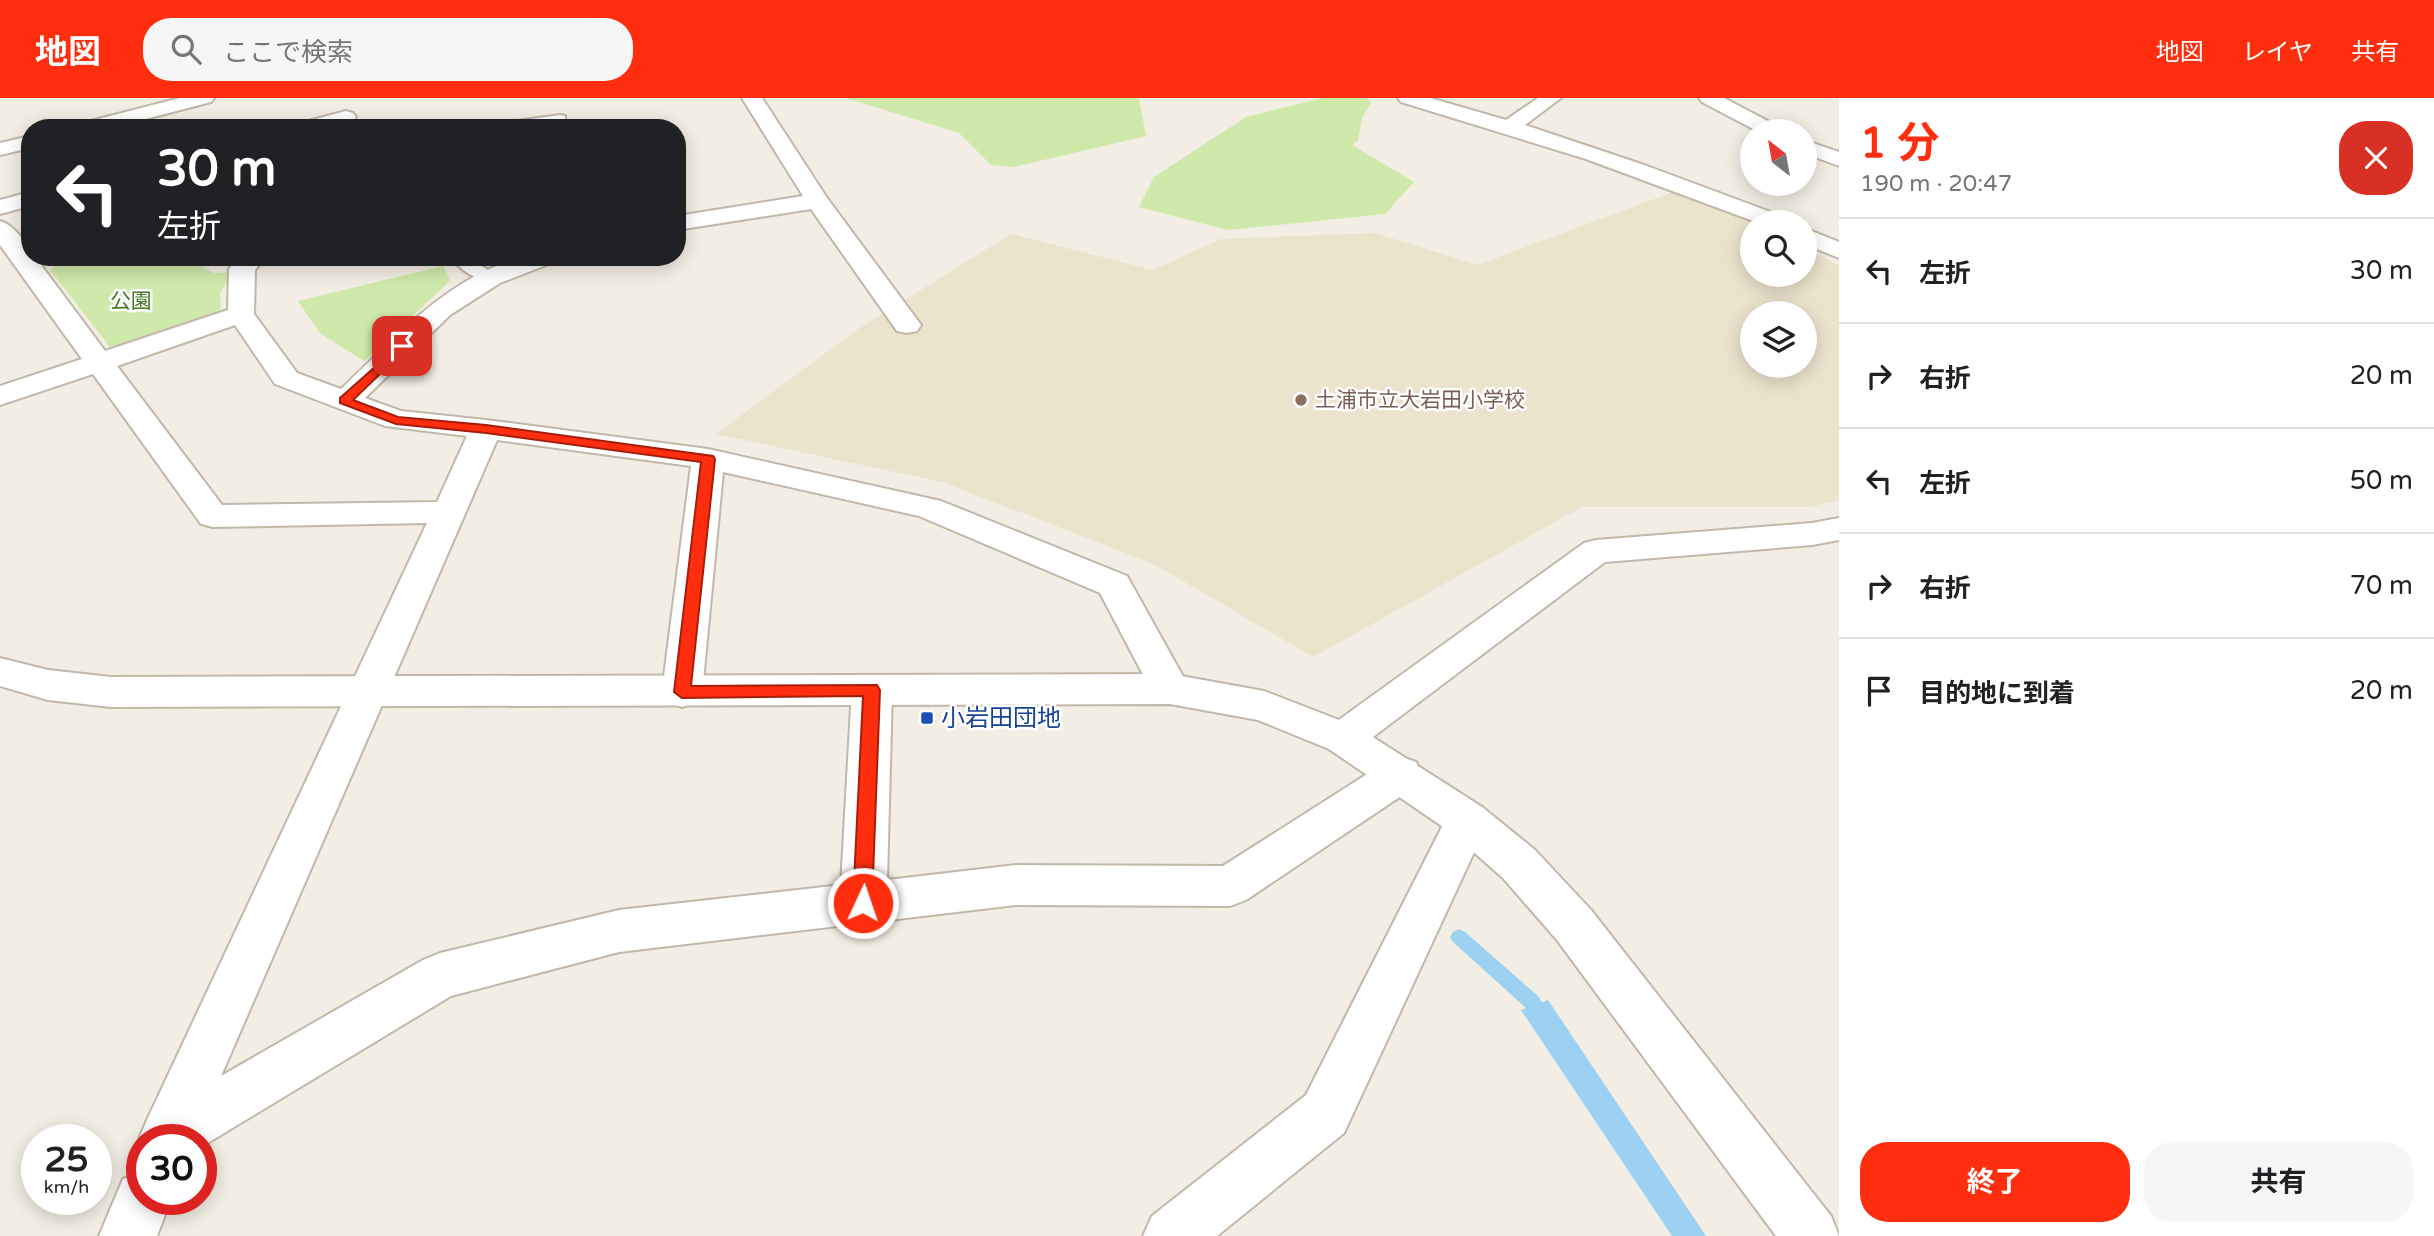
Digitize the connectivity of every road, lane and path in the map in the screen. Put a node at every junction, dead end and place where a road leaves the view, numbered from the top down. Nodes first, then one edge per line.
1 (204, 98) edge
2 (752, 98) edge
3 (1408, 98) edge
4 (1551, 98) edge
5 (1709, 98) edge
6 (545, 102) dead end
7 (94, 106) dead end
8 (107, 119) edge
9 (122, 119) edge
10 (560, 119) edge
11 (1749, 119) edge
12 (1510, 126) junction
13 (21, 144) edge
14 (0, 149) edge
15 (1817, 151) edge
16 (1839, 159) edge
17 (21, 201) edge
18 (817, 201) junction
19 (0, 207) edge
20 (1746, 210) edge
21 (686, 222) edge
22 (0, 228) edge
23 (1817, 241) edge
24 (21, 247) edge
25 (1839, 251) edge
26 (40, 266) edge
27 (245, 266) edge
28 (468, 266) edge
29 (522, 266) edge
30 (491, 278) junction
31 (242, 314) junction
32 (907, 325) dead end
33 (101, 361) junction
34 (0, 396) edge
35 (345, 401) junction
36 (486, 429) junction
37 (708, 459) junction
38 (448, 512) junction
39 (1839, 529) edge
40 (0, 672) edge
41 (1170, 689) junction
42 (368, 690) junction
43 (872, 690) junction
44 (682, 692) junction
45 (1343, 738) junction
46 (1401, 774) junction
47 (1467, 820) junction
48 (863, 903) junction
49 (173, 1124) edge
50 (191, 1124) edge
51 (136, 1215) edge
52 (128, 1236) edge
53 (1172, 1236) edge
54 (1811, 1236) edge

1 - 9 street
2 - 18 street
3 - 12 street
4 - 12 street
5 - 11 street
6 - 10 lane
7 - 8 street
12 - 20 street
13 - 14 street
15 - 16 street
17 - 19 street
18 - 21 street
18 - 32 street
22 - 24 street
23 - 25 street
26 - 33 street
27 - 31 street
28 - 30 lane
29 - 30 street
30 - 35 street
31 - 33 street
31 - 35 street
33 - 34 street
33 - 38 street
35 - 36 street
36 - 37 street
36 - 38 street
37 - 41 street
37 - 44 street
38 - 42 street
39 - 45 street
40 - 42 street
41 - 43 street
41 - 45 street
42 - 44 street
42 - 49 street
43 - 44 street
43 - 48 street
45 - 46 street
46 - 47 street
46 - 48 street
47 - 53 street
47 - 54 street
48 - 50 street
51 - 52 street

